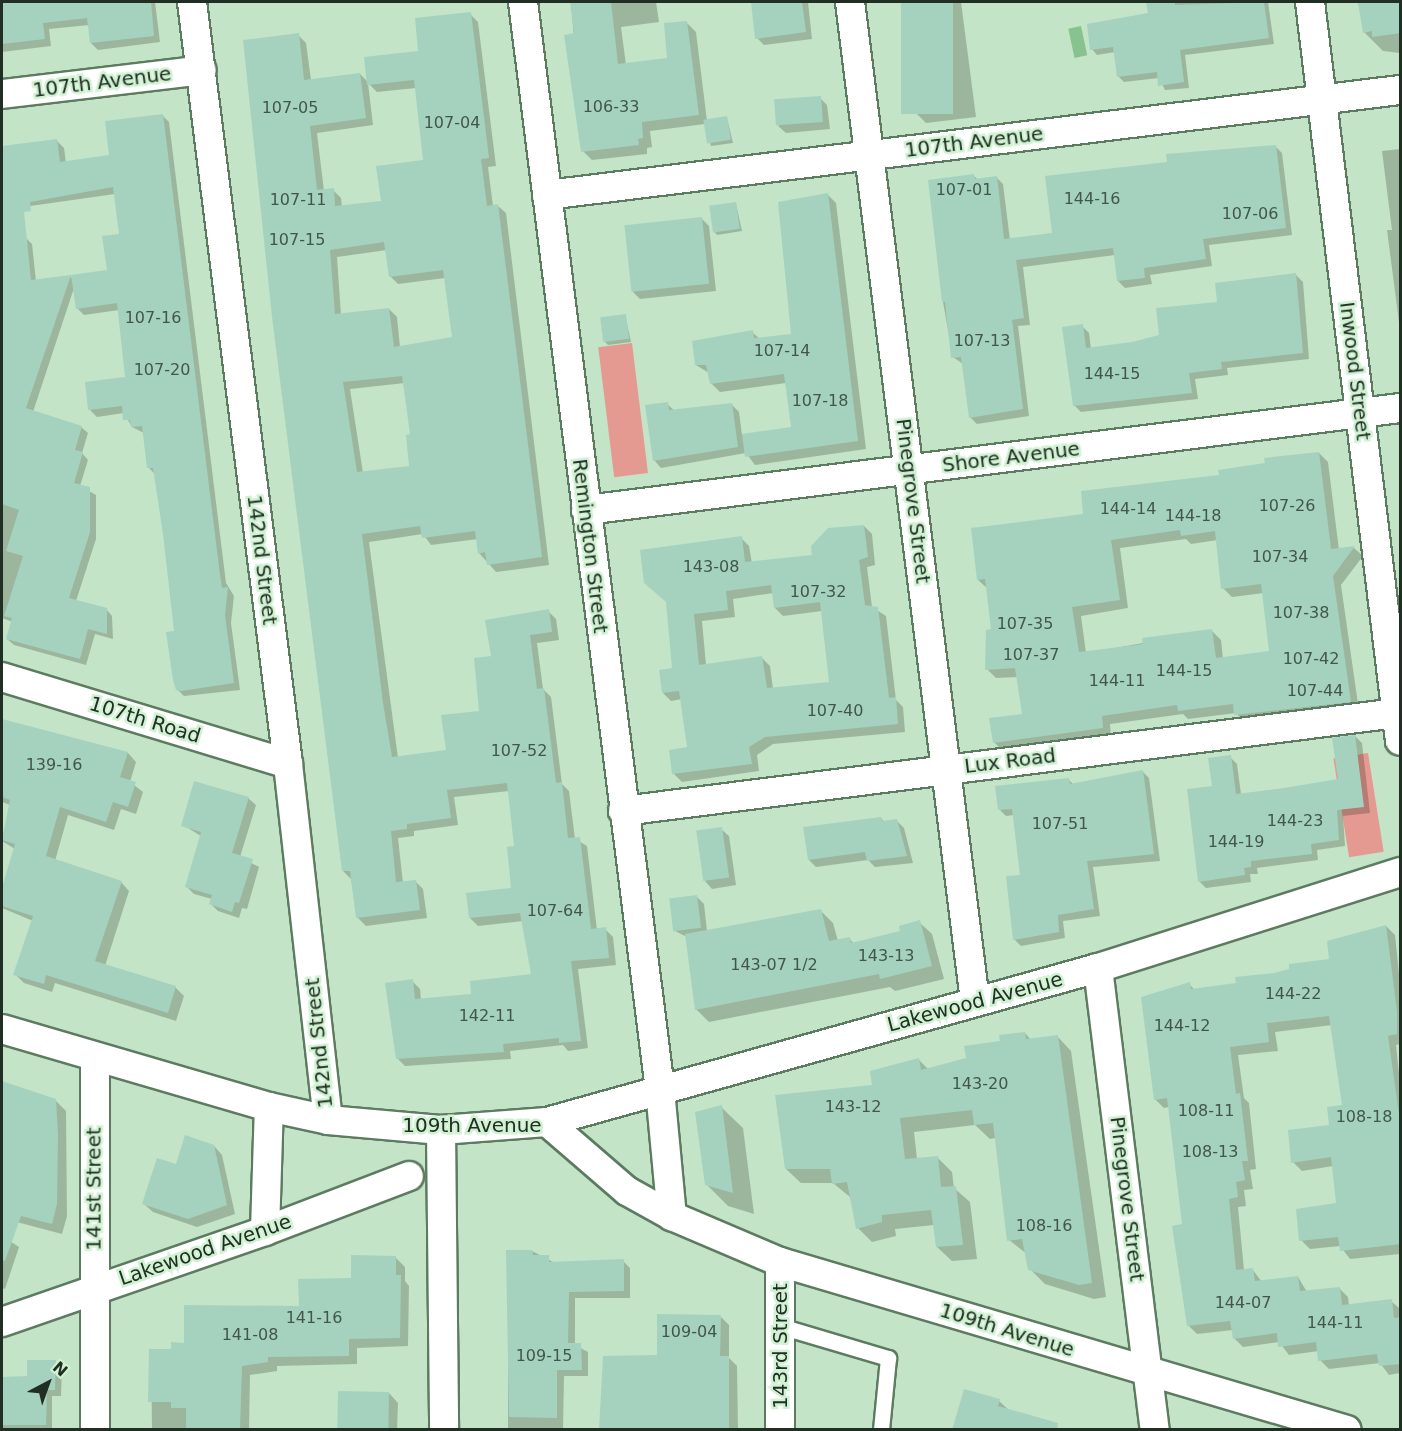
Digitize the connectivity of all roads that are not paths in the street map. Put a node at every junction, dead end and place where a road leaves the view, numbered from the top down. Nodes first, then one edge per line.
1 (192, 2) edge
2 (523, 2) edge
3 (850, 2) edge
4 (1310, 2) edge
5 (202, 69) junction
6 (1401, 90) edge
7 (2, 94) edge
8 (1322, 99) junction
9 (870, 155) junction
10 (547, 195) junction
11 (1401, 408) edge
12 (1361, 414) junction
13 (908, 470) junction
14 (586, 510) junction
15 (2, 676) edge
16 (1397, 713) junction
17 (1401, 741) edge
18 (288, 764) junction
19 (946, 770) junction
20 (623, 810) junction
21 (1401, 872) edge
22 (1098, 968) junction
23 (975, 1001) junction
24 (2, 1029) edge
25 (94, 1057) junction
26 (660, 1090) junction
27 (269, 1107) junction
28 (328, 1120) junction
29 (547, 1122) junction
30 (441, 1130) junction
31 (409, 1176) dead end
32 (672, 1216) junction
33 (265, 1231) junction
34 (780, 1262) junction
35 (94, 1287) junction
36 (2, 1322) edge
37 (780, 1326) junction
38 (1148, 1373) junction
39 (95, 1430) edge
40 (444, 1430) edge
41 (780, 1430) edge
42 (881, 1430) edge
43 (1155, 1430) edge
44 (1347, 1430) edge

1 - 5 street, 142nd Street
2 - 10 street, Remington Street
3 - 9 street, Pinegrove Street
4 - 8 street, Inwood Street
5 - 7 street, 107th Avenue
5 - 18 street, 142nd Street
6 - 8 street, 107th Avenue
8 - 9 street, 107th Avenue
8 - 12 street, Inwood Street
9 - 10 street, 107th Avenue
9 - 13 street, Pinegrove Street
10 - 14 street, Remington Street
11 - 12 street, Shore Avenue
12 - 13 street, Shore Avenue
12 - 16 street, Inwood Street
13 - 14 street, Shore Avenue
13 - 19 street, Pinegrove Street
14 - 20 street, Remington Street
15 - 18 street, 107th Road
16 - 17 street, Inwood Street
16 - 19 street, Lux Road
18 - 28 street, 142nd Street
19 - 20 street, Lux Road
19 - 23 street, Pinegrove Street
20 - 26 street, Remington Street
21 - 22 street, Lakewood Avenue
22 - 23 street, Lakewood Avenue
22 - 38 street, Pinegrove Street
23 - 26 street, Lakewood Avenue
24 - 25 street, 109th Avenue
25 - 27 street, 109th Avenue
25 - 35 street, 141st Street
26 - 29 street, Lakewood Avenue
26 - 32 street
27 - 28 street, 109th Avenue
27 - 33 street
28 - 30 street, 109th Avenue
29 - 30 street, 109th Avenue
29 - 32 street, 109th Avenue
30 - 40 street
31 - 33 street, Lakewood Avenue
32 - 34 street, 109th Avenue
33 - 35 street, Lakewood Avenue
34 - 37 street, 143rd Street
34 - 38 street, 109th Avenue
35 - 36 street, Lakewood Avenue
35 - 39 street, 141st Street
37 - 41 street, 143rd Street
37 - 42 lane
38 - 43 street, Pinegrove Street
38 - 44 street, 109th Avenue

